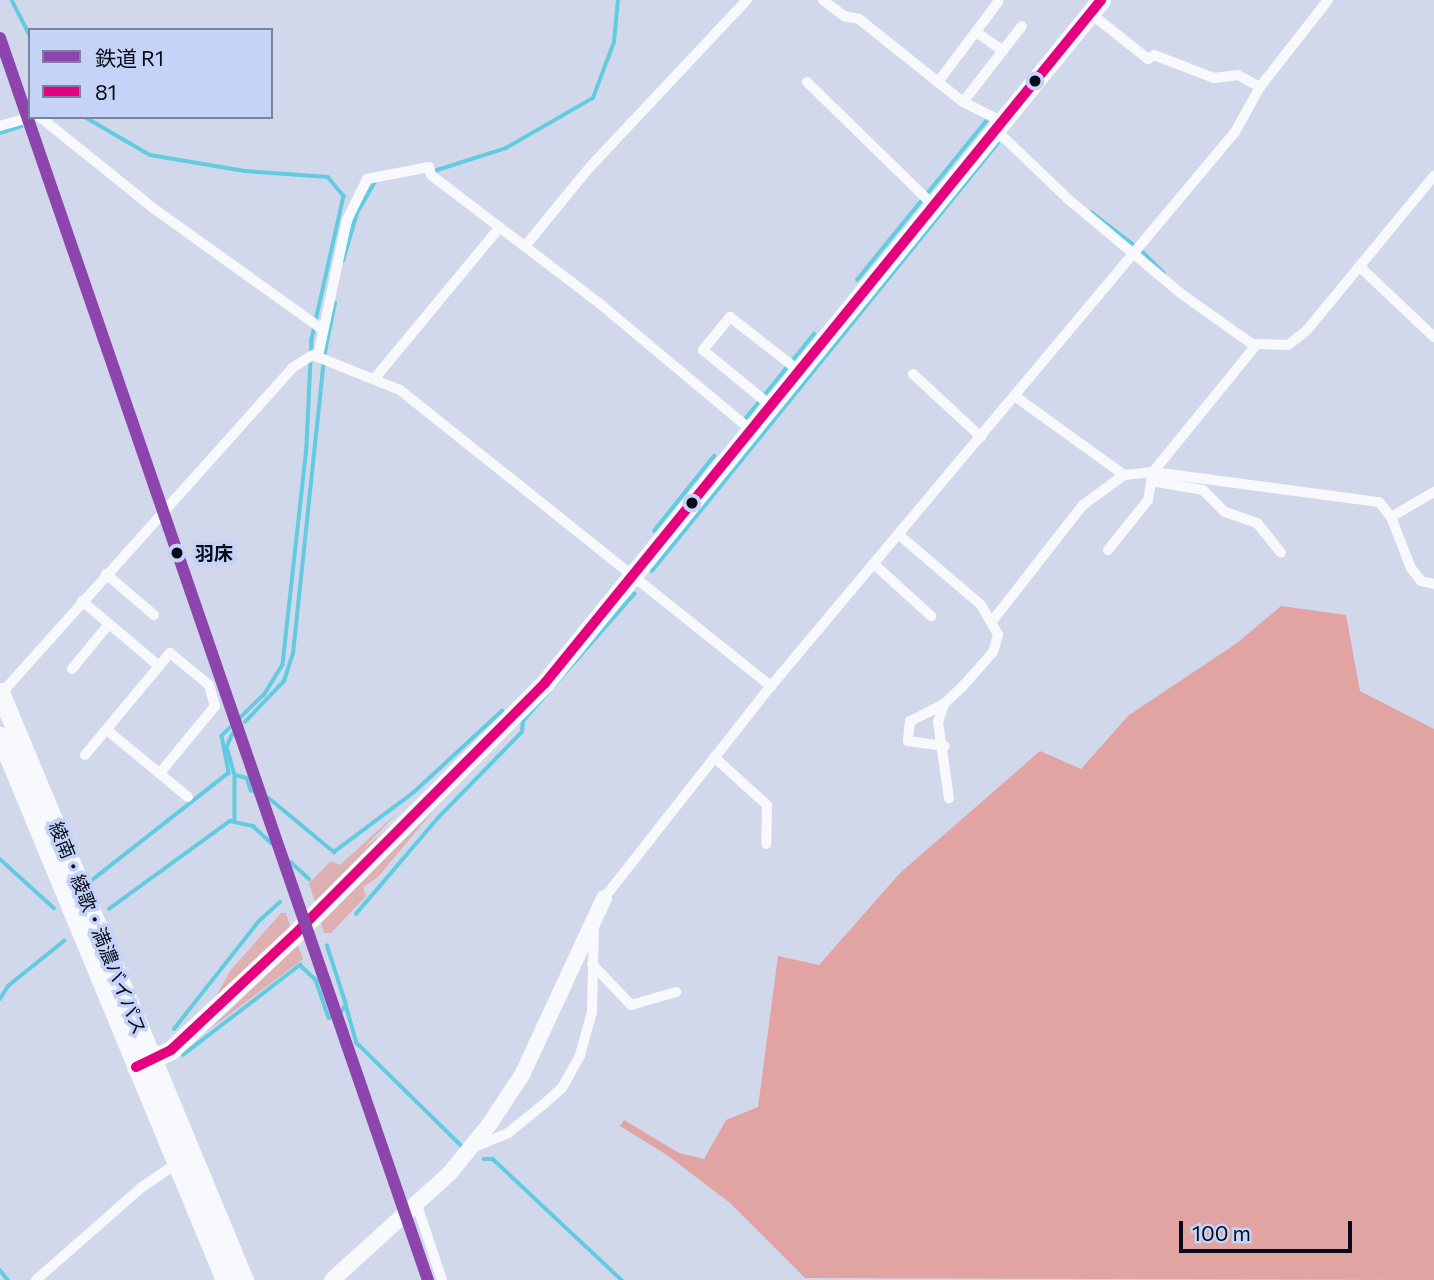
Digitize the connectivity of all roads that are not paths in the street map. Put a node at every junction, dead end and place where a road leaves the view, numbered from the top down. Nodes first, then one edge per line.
1 (747, 0) edge
2 (824, 0) edge
3 (1328, 0) edge
4 (998, 2) dead end
5 (1095, 6) edge
6 (1023, 26) dead end
7 (976, 32) junction
8 (1003, 51) junction
9 (807, 82) dead end
10 (938, 82) junction
11 (1260, 87) junction
12 (963, 102) junction
13 (28, 118) edge
14 (42, 119) edge
15 (998, 125) junction
16 (0, 126) edge
17 (1434, 176) edge
18 (928, 200) junction
19 (500, 228) junction
20 (526, 245) junction
21 (1136, 253) junction
22 (1360, 267) junction
23 (316, 327) junction
24 (1434, 337) edge
25 (1255, 346) junction
26 (318, 356) junction
27 (792, 366) junction
28 (912, 374) dead end
29 (375, 378) junction
30 (1016, 397) junction
31 (764, 401) junction
32 (751, 430) junction
33 (981, 437) junction
34 (1124, 475) junction
35 (1152, 476) junction
36 (1434, 492) edge
37 (1391, 517) junction
38 (898, 534) junction
39 (1108, 550) dead end
40 (1281, 553) dead end
41 (875, 565) junction
42 (106, 574) junction
43 (634, 576) junction
44 (1434, 584) edge
45 (82, 601) junction
46 (154, 615) dead end
47 (931, 616) dead end
48 (993, 620) junction
49 (109, 624) junction
50 (159, 666) junction
51 (72, 668) dead end
52 (771, 687) junction
53 (0, 693) edge
54 (944, 705) junction
55 (107, 730) junction
56 (0, 736) edge
57 (944, 746) junction
58 (85, 755) dead end
59 (714, 757) junction
60 (160, 773) junction
61 (188, 797) dead end
62 (949, 798) dead end
63 (766, 844) dead end
64 (599, 904) junction
65 (592, 964) junction
66 (676, 992) dead end
67 (145, 1064) junction
68 (471, 1148) junction
69 (176, 1164) junction
70 (417, 1205) junction
71 (36, 1280) edge
72 (225, 1280) edge
73 (244, 1280) edge
74 (332, 1280) edge
75 (442, 1280) edge

1 - 20 street
2 - 10 street
3 - 11 street
4 - 7 street
5 - 11 street
5 - 15 highway
6 - 8 street
7 - 8 street
7 - 10 street
8 - 12 street
9 - 18 street
10 - 12 street
11 - 21 street
12 - 15 street
13 - 16 street
14 - 23 street
15 - 18 highway
15 - 21 street
17 - 22 street
18 - 27 highway
19 - 20 street
19 - 23 street
19 - 29 street
20 - 32 street
21 - 25 street
21 - 30 street
22 - 24 street
22 - 25 street
23 - 26 street
25 - 35 street
26 - 29 street
26 - 42 street
27 - 31 highway
27 - 31 street
28 - 33 street
29 - 43 street
30 - 33 street
30 - 34 street
31 - 32 highway
32 - 43 highway
33 - 38 street
34 - 35 street
34 - 48 street
35 - 37 street
35 - 39 street
35 - 40 street
36 - 37 street
37 - 44 street
38 - 41 street
38 - 48 street
41 - 47 street
41 - 52 street
42 - 45 street
42 - 46 street
43 - 52 street
43 - 67 highway
45 - 49 street
45 - 53 street
48 - 54 street
49 - 50 street
49 - 51 street
50 - 55 street
50 - 60 street
52 - 59 street
53 - 67 highway, 綾南・綾歌・満濃バイパス
54 - 57 street
54 - 57 street
55 - 58 street
55 - 60 street
56 - 67 highway, 綾南・綾歌・満濃バイパス
57 - 62 street
59 - 63 street
59 - 64 street
60 - 61 street
64 - 65 street
64 - 68 street
65 - 66 street
65 - 68 street
67 - 69 highway, 綾南・綾歌・満濃バイパス
67 - 73 highway, 綾南・綾歌・満濃バイパス
68 - 70 street
69 - 71 street
69 - 72 highway, 綾南・綾歌・満濃バイパス
70 - 74 street
70 - 75 street

